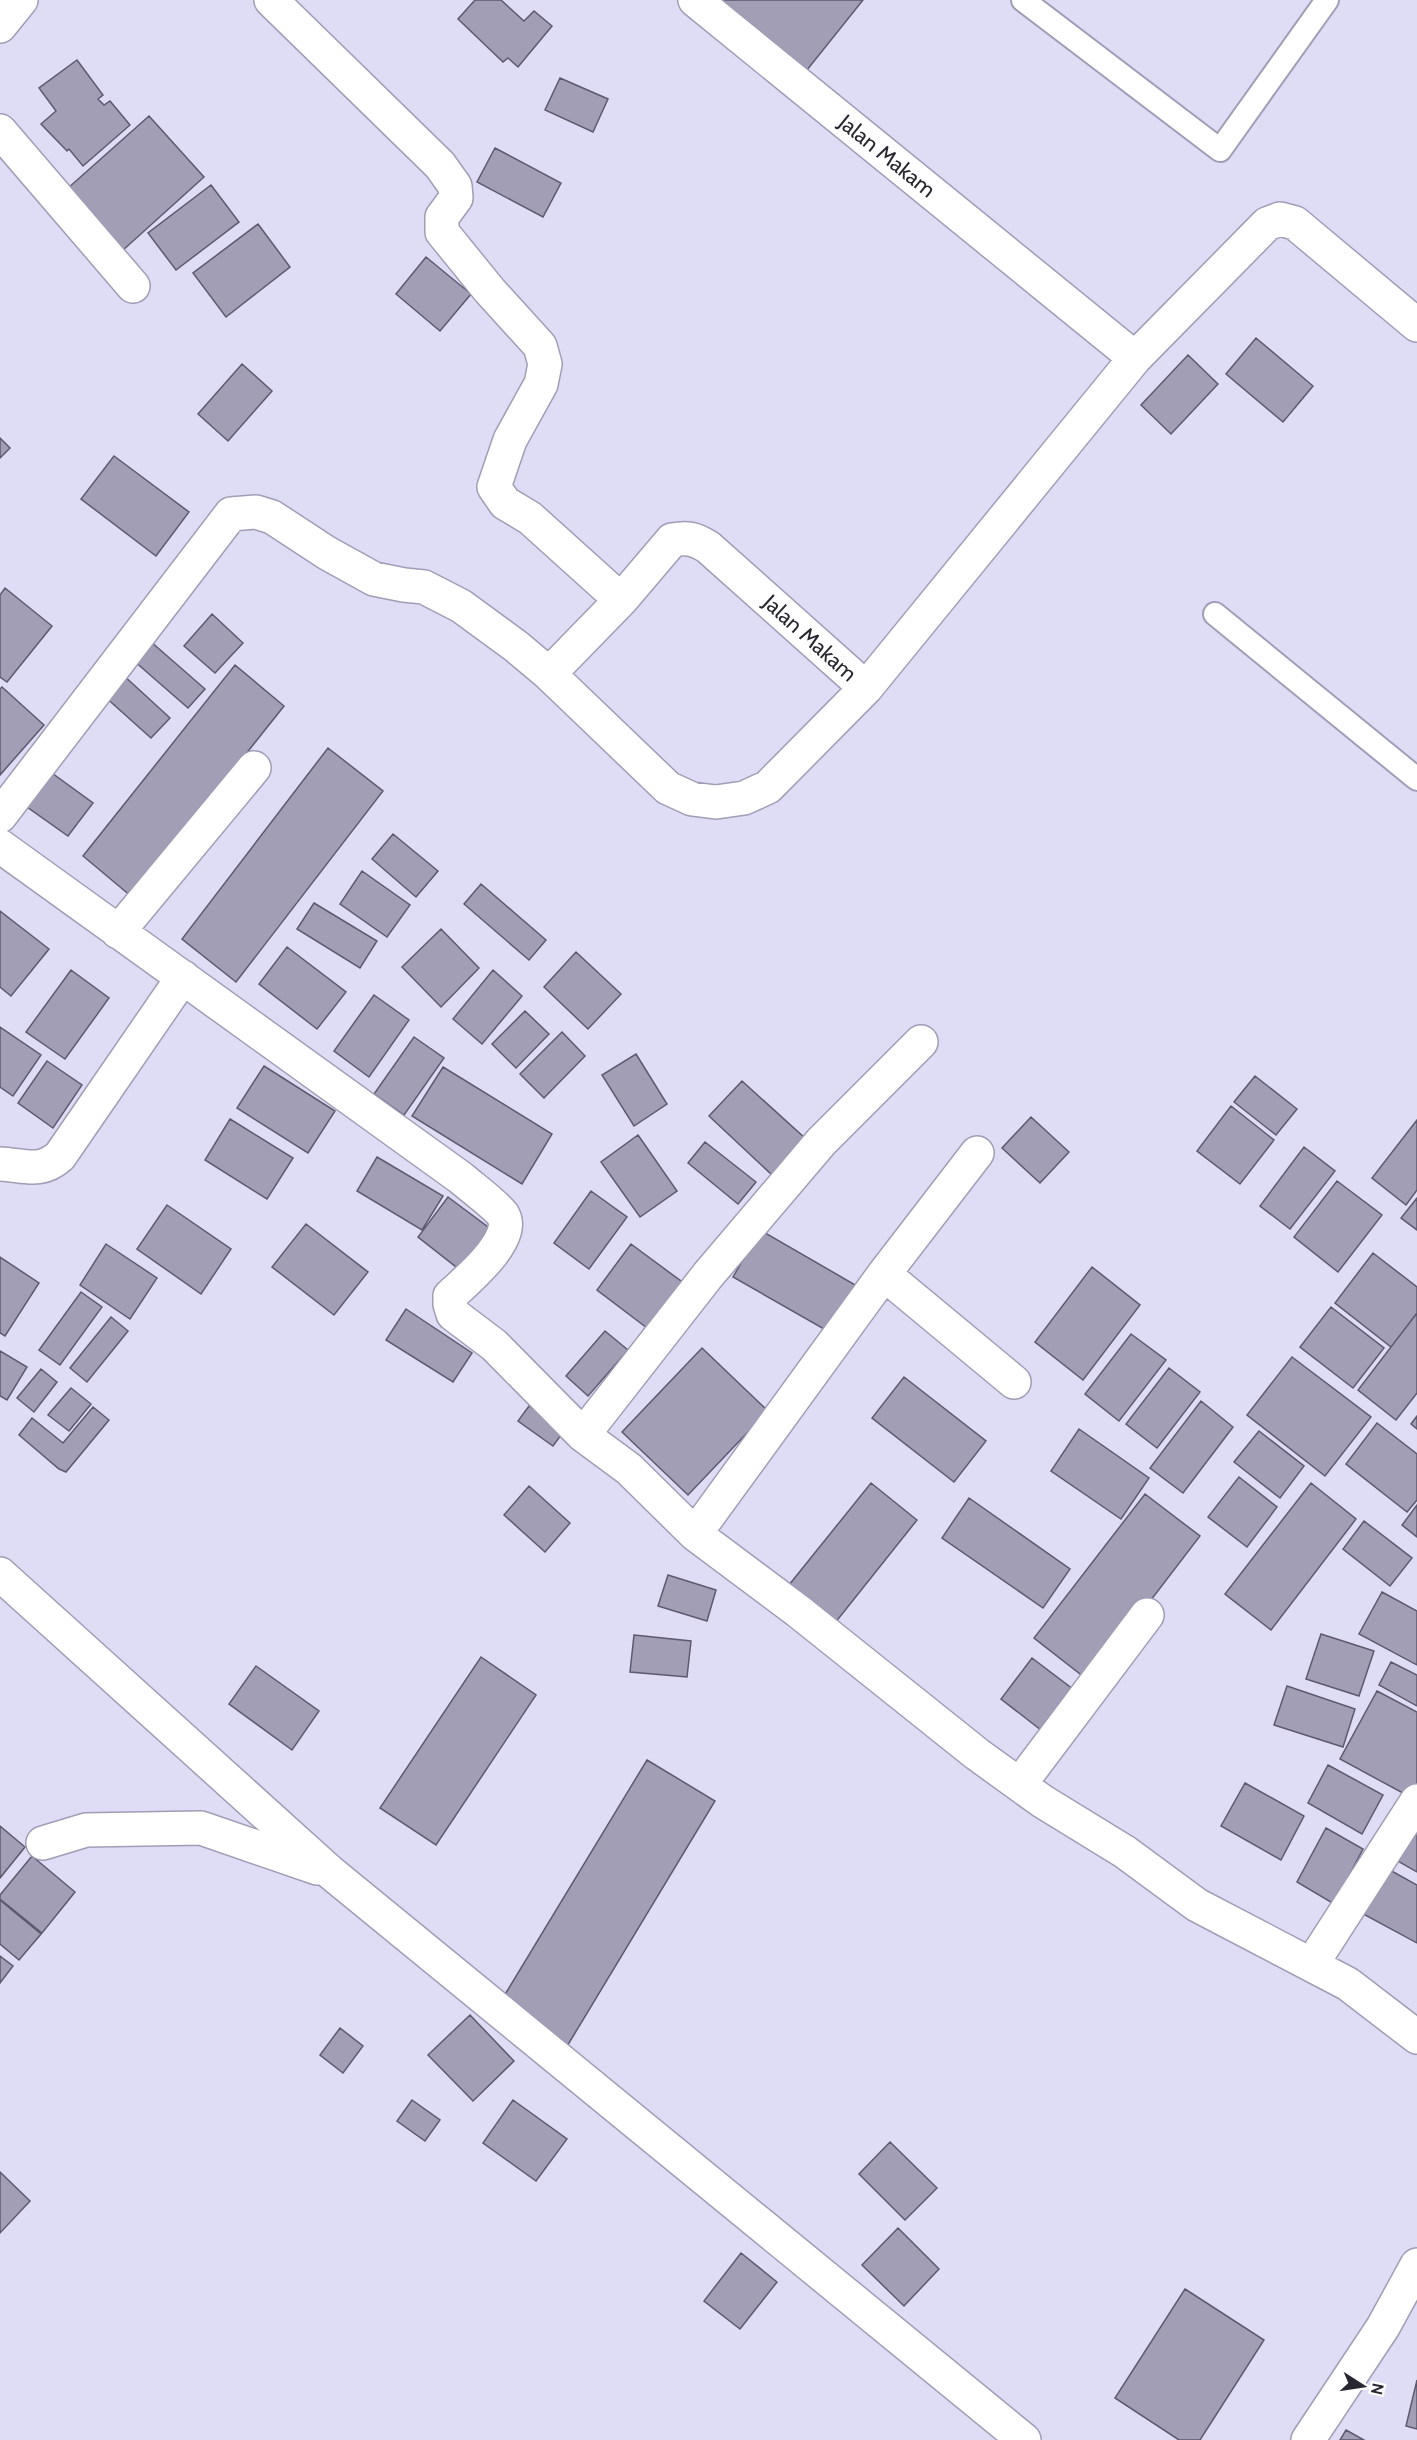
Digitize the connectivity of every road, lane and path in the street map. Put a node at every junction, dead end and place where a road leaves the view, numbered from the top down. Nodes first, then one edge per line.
1 (21, 0) edge
2 (271, 0) edge
3 (695, 0) edge
4 (1023, 0) edge
5 (1327, 0) edge
6 (0, 26) edge
7 (0, 131) edge
8 (133, 286) dead end
9 (1417, 325) edge
10 (1135, 358) junction
11 (621, 600) junction
12 (1215, 614) dead end
13 (549, 675) junction
14 (866, 688) junction
15 (254, 768) dead end
16 (1417, 779) edge
17 (0, 816) edge
18 (0, 846) edge
19 (118, 932) junction
20 (183, 977) junction
21 (921, 1042) dead end
22 (977, 1153) dead end
23 (0, 1164) edge
24 (884, 1274) junction
25 (1014, 1382) dead end
26 (583, 1435) junction
27 (695, 1534) junction
28 (0, 1574) edge
29 (1147, 1616) dead end
30 (1020, 1784) junction
31 (1417, 1801) edge
32 (42, 1843) dead end
33 (330, 1872) junction
34 (1312, 1964) junction
35 (1417, 2037) edge
36 (1417, 2265) edge
37 (1024, 2440) edge
38 (1308, 2440) edge

1 - 6 street
2 - 11 street
3 - 10 street, Jalan Makam
4 - 5 lane
7 - 8 street
9 - 10 street, Jalan Makam
10 - 14 street, Jalan Makam
11 - 13 street, Jalan Makam
11 - 14 street, Jalan Makam
12 - 16 lane
13 - 14 street
13 - 17 street
15 - 19 street
18 - 19 street
19 - 20 street
20 - 23 street
20 - 26 street
21 - 26 street
22 - 24 street
24 - 25 street
24 - 27 street
26 - 27 street
27 - 30 street
28 - 33 street
29 - 30 street
30 - 34 street
31 - 34 street
32 - 33 street
33 - 37 street
34 - 35 street
36 - 38 street

